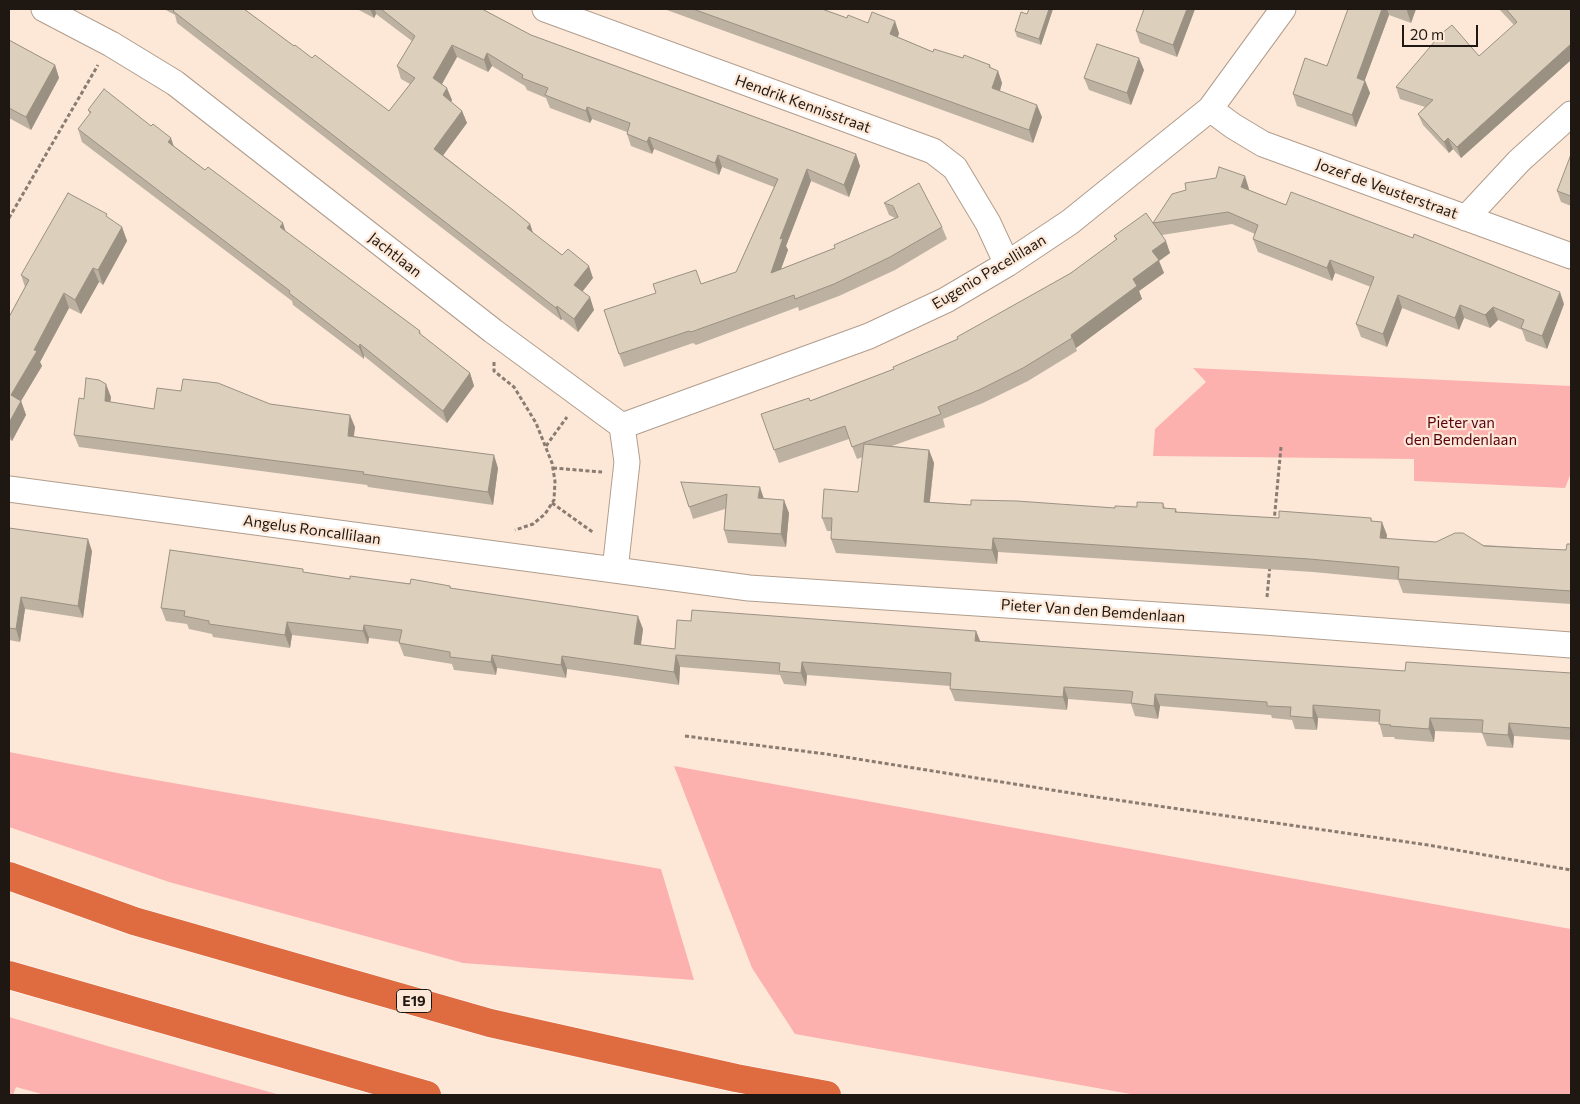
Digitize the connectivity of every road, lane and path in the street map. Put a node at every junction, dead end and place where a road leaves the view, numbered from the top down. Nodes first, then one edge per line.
1 (44, 9) edge
2 (545, 9) edge
3 (1283, 9) edge
4 (111, 44) junction
5 (1210, 109) junction
6 (1571, 114) edge
7 (9, 218) edge
8 (1466, 218) junction
9 (1571, 256) edge
10 (1007, 264) junction
11 (494, 332) junction
12 (582, 396) junction
13 (622, 426) junction
14 (545, 447) junction
15 (1281, 447) dead end
16 (552, 468) junction
17 (626, 474) junction
18 (9, 490) edge
19 (552, 502) junction
20 (1274, 525) edge
21 (509, 530) dead end
22 (617, 560) junction
23 (1270, 564) edge
24 (1264, 622) junction
25 (1571, 645) edge
26 (686, 736) dead end
27 (1571, 870) edge
28 (9, 876) edge
29 (9, 976) edge
30 (427, 1095) edge
31 (827, 1095) edge

1 - 4 street, Jachtlaan
2 - 10 street, Hendrik Kennisstraat
3 - 5 street, Eugenio Pacellilaan
4 - 7 path
4 - 11 street, Jachtlaan
5 - 8 street, Jozef de Veusterstraat
5 - 10 street, Eugenio Pacellilaan
6 - 8 street
8 - 9 street, Jozef de Veusterstraat
10 - 13 street, Eugenio Pacellilaan
11 - 12 street, Jachtlaan
11 - 14 path
12 - 13 street, Jachtlaan
12 - 14 path
13 - 17 street
14 - 16 path
15 - 20 path
16 - 17 path
16 - 19 path
17 - 22 street
18 - 22 street, Angelus Roncallilaan
19 - 21 path
19 - 22 path
22 - 24 street, Pieter Van den Bemdenlaan
23 - 24 path
24 - 25 street, Pieter Van den Bemdenlaan
26 - 27 path
28 - 31 highway, E19
29 - 30 highway

